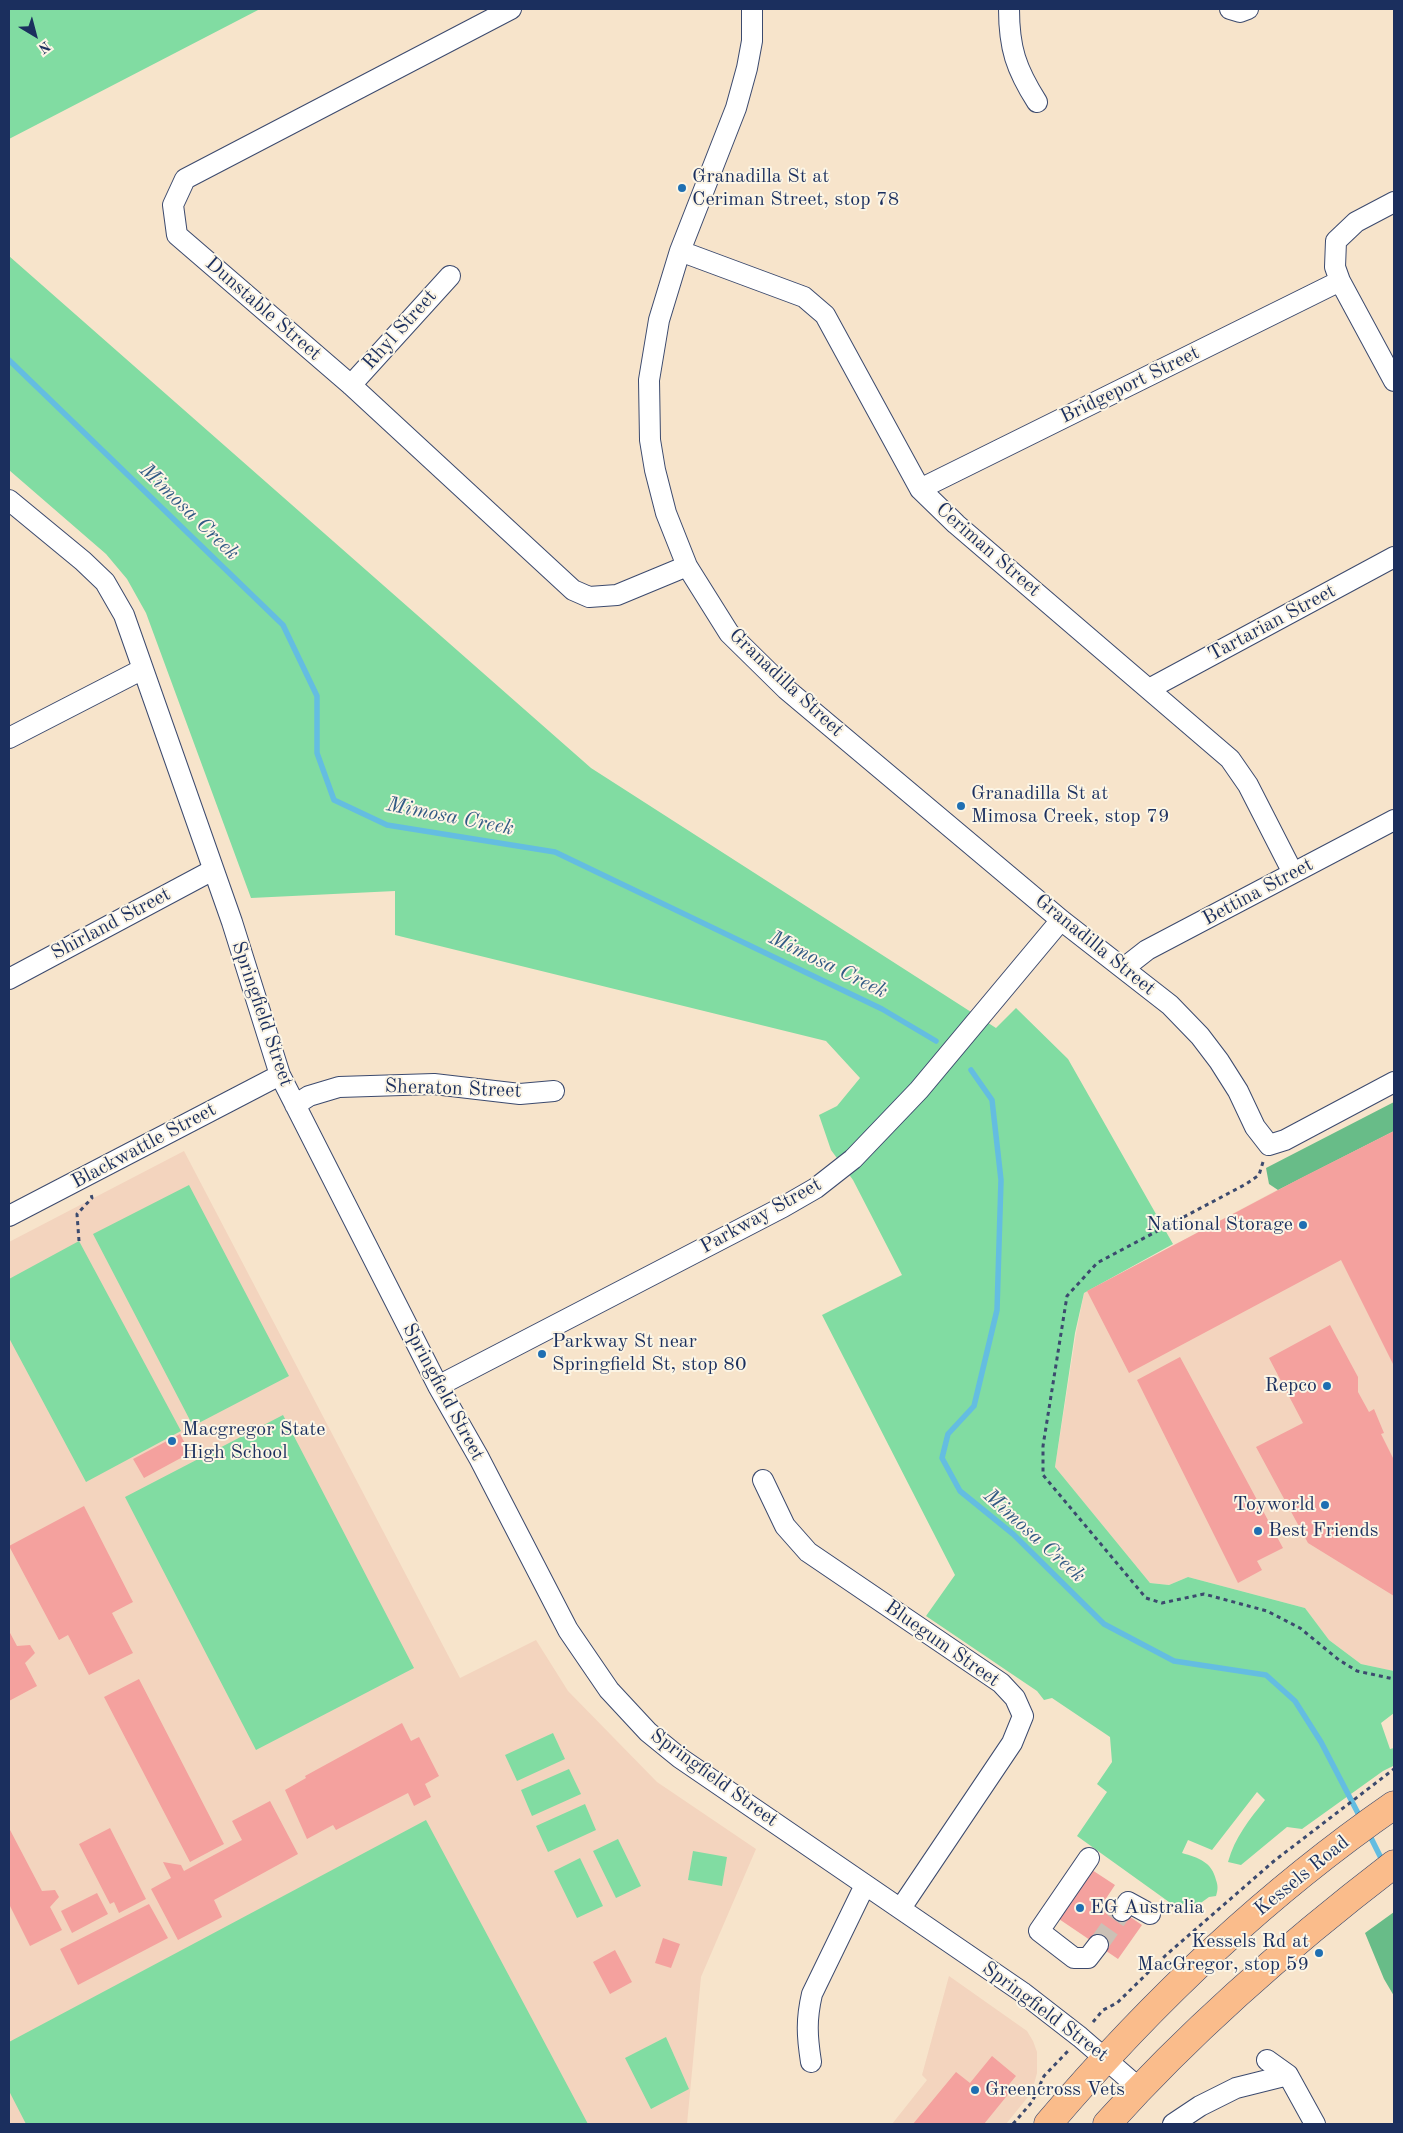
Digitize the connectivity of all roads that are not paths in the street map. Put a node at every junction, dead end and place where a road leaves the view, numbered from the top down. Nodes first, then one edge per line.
1 (511, 9) edge
2 (752, 9) edge
3 (1009, 9) edge
4 (1230, 9) edge
5 (1248, 9) edge
6 (1037, 102) dead end
7 (1394, 202) edge
8 (680, 251) junction
9 (450, 276) dead end
10 (1340, 281) junction
11 (1394, 381) edge
12 (351, 385) junction
13 (920, 489) junction
14 (9, 500) edge
15 (1394, 557) edge
16 (687, 566) junction
17 (143, 669) junction
18 (1149, 689) junction
19 (9, 738) edge
20 (1394, 820) edge
21 (213, 870) junction
22 (1293, 873) junction
23 (1061, 920) junction
24 (1124, 968) junction
25 (9, 979) edge
26 (280, 1075) junction
27 (1394, 1082) edge
28 (554, 1091) dead end
29 (295, 1105) junction
30 (9, 1216) edge
31 (438, 1386) junction
32 (763, 1480) dead end
33 (1391, 1807) edge
34 (1089, 1858) dead end
35 (1394, 1864) edge
36 (865, 1885) junction
37 (901, 1908) junction
38 (1122, 1911) dead end
39 (1150, 1914) dead end
40 (1098, 1945) tunnel mouth
41 (1105, 2058) junction
42 (1267, 2060) dead end
43 (811, 2062) dead end
44 (1288, 2076) junction
45 (1139, 2088) junction
46 (1048, 2124) edge
47 (1108, 2124) edge
48 (1173, 2124) edge
49 (1315, 2124) edge

1 - 12 street, Dunstable Street
2 - 8 street, Granadilla Street
3 - 6 street
4 - 5 street
7 - 10 street
8 - 13 street, Ceriman Street
8 - 16 street, Granadilla Street
9 - 12 street, Rhyl Street
10 - 11 street
10 - 13 street, Bridgeport Street
12 - 16 street, Dunstable Street
13 - 18 street, Ceriman Street
14 - 17 street, Springfield Street
15 - 18 street, Tartarian Street
16 - 23 street, Granadilla Street
17 - 19 street
17 - 21 street, Springfield Street
18 - 22 street, Ceriman Street
20 - 22 street, Bettina Street
21 - 25 street, Shirland Street
21 - 26 street, Springfield Street
22 - 24 street, Bettina Street
23 - 24 street, Granadilla Street
23 - 31 street, Parkway Street
24 - 27 street, Granadilla Street
26 - 29 street, Springfield Street
26 - 30 street, Blackwattle Street
28 - 29 street, Sheraton Street
29 - 31 street, Springfield Street
31 - 36 street, Springfield Street
32 - 37 street, Bluegum Street
33 - 41 highway, Kessels Road
34 - 40 street
35 - 45 highway
36 - 37 street, Springfield Street
36 - 43 street
37 - 41 street, Springfield Street
38 - 39 street
41 - 45 street, Springfield Street
41 - 46 highway, Kessels Road
42 - 44 street
44 - 48 street
44 - 49 street
45 - 47 highway

